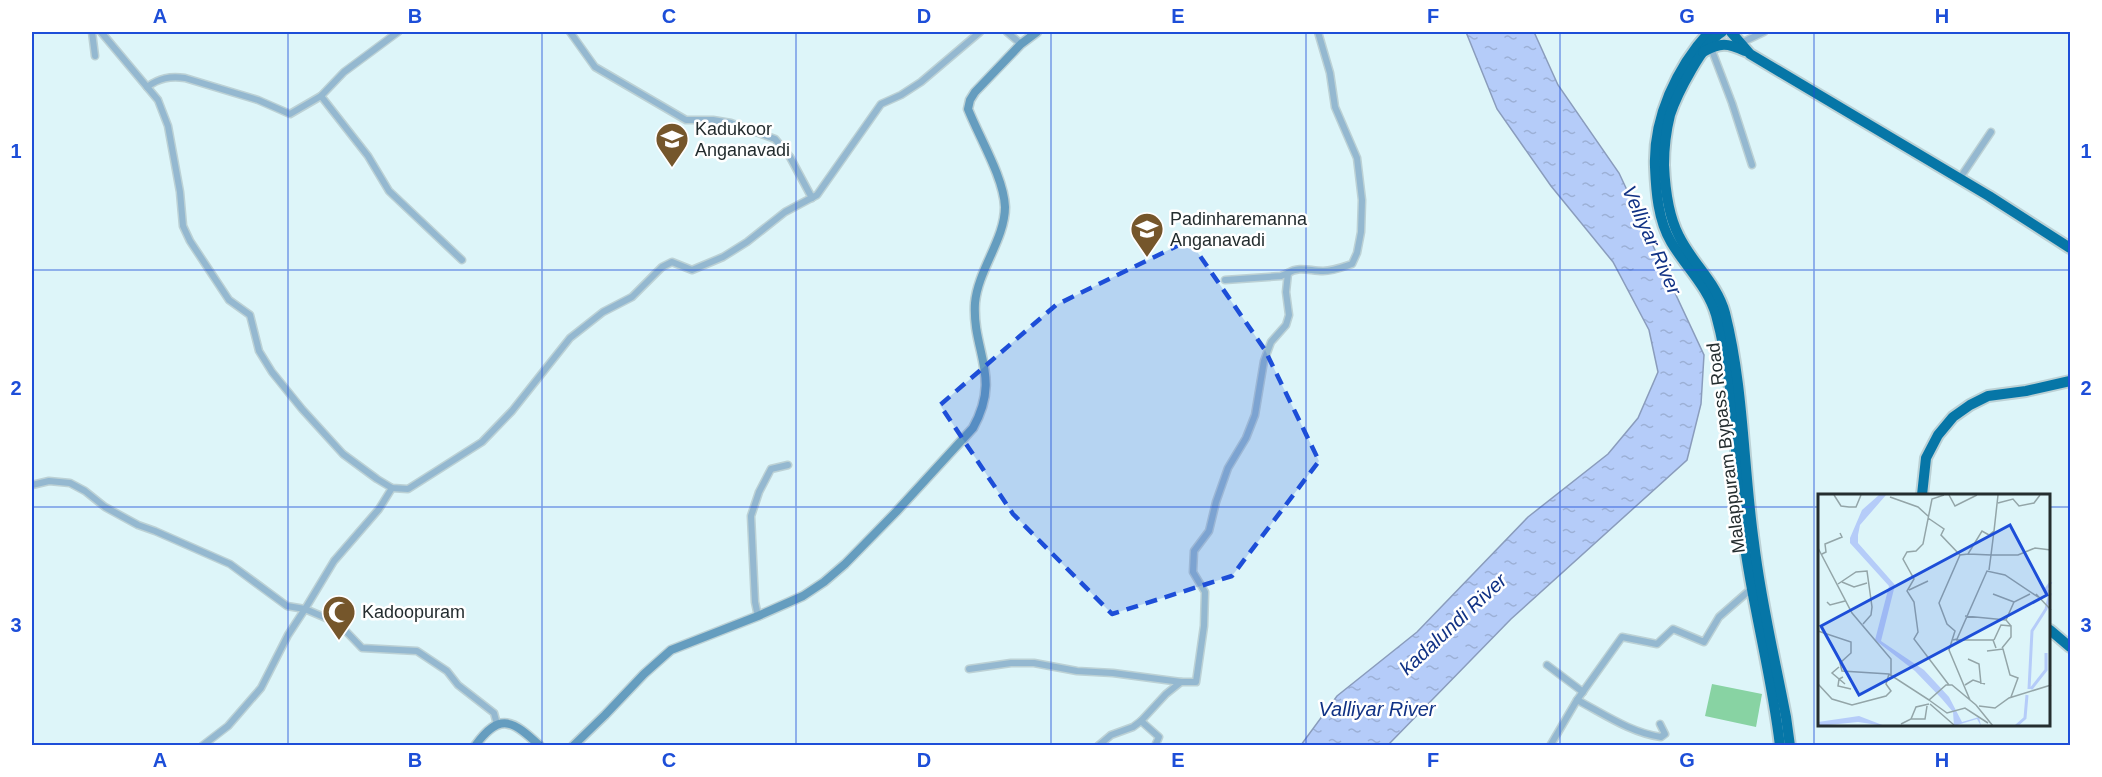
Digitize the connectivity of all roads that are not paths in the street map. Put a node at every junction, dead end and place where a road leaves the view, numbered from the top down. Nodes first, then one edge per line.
1 (92, 32) edge
2 (101, 32) edge
3 (398, 32) edge
4 (570, 32) edge
5 (981, 32) edge
6 (1007, 32) edge
7 (1037, 32) edge
8 (1318, 32) edge
9 (1700, 32) edge
10 (1709, 32) edge
11 (1722, 32) edge
12 (1731, 32) edge
13 (1764, 32) edge
14 (1741, 43) junction
15 (1021, 44) junction
16 (1702, 49) junction
17 (1750, 54) junction
18 (95, 56) dead end
19 (147, 87) junction
20 (321, 96) junction
21 (1991, 132) dead end
22 (1752, 165) dead end
23 (1960, 178) junction
24 (812, 198) junction
25 (2070, 248) edge
26 (462, 260) dead end
27 (1288, 273) junction
28 (1225, 280) dead end
29 (2070, 381) edge
30 (788, 465) dead end
31 (32, 485) edge
32 (392, 488) junction
33 (1922, 494) edge
34 (1752, 588) junction
35 (305, 609) junction
36 (758, 616) junction
37 (2051, 632) edge
38 (2070, 647) edge
39 (1548, 665) dead end
40 (969, 669) dead end
41 (1181, 682) junction
42 (1583, 692) junction
43 (1577, 700) junction
44 (1141, 721) junction
45 (497, 723) junction
46 (1660, 724) dead end
47 (202, 746) edge
48 (476, 746) edge
49 (540, 746) edge
50 (573, 746) edge
51 (1098, 746) edge
52 (1155, 746) edge
53 (1550, 746) edge
54 (1780, 746) edge
55 (1790, 746) edge

1 - 18 street
2 - 19 street
3 - 20 street
4 - 24 street
5 - 24 street
6 - 15 street
7 - 15 main road
8 - 27 street
9 - 16 highway
10 - 16 highway, Malappuram Bypass Road
11 - 16 highway, Malappuram Bypass Road
12 - 14 highway
13 - 14 street
14 - 17 highway
15 - 36 main road
16 - 17 highway
16 - 22 street
16 - 34 highway, Malappuram Bypass Road
16 - 55 highway, Malappuram Bypass Road
17 - 23 highway
19 - 20 street
19 - 32 street
20 - 26 street
21 - 23 street
23 - 25 highway
24 - 32 street
27 - 28 street
27 - 41 street
29 - 33 highway
30 - 36 street
31 - 35 street
32 - 35 street
34 - 42 street
34 - 54 highway, Malappuram Bypass Road
35 - 45 street
35 - 47 street
36 - 50 main road
37 - 38 highway
39 - 42 street
40 - 41 street
41 - 44 street
42 - 43 street
43 - 46 street
43 - 53 street
44 - 51 street
44 - 52 street
45 - 48 main road
45 - 49 main road

